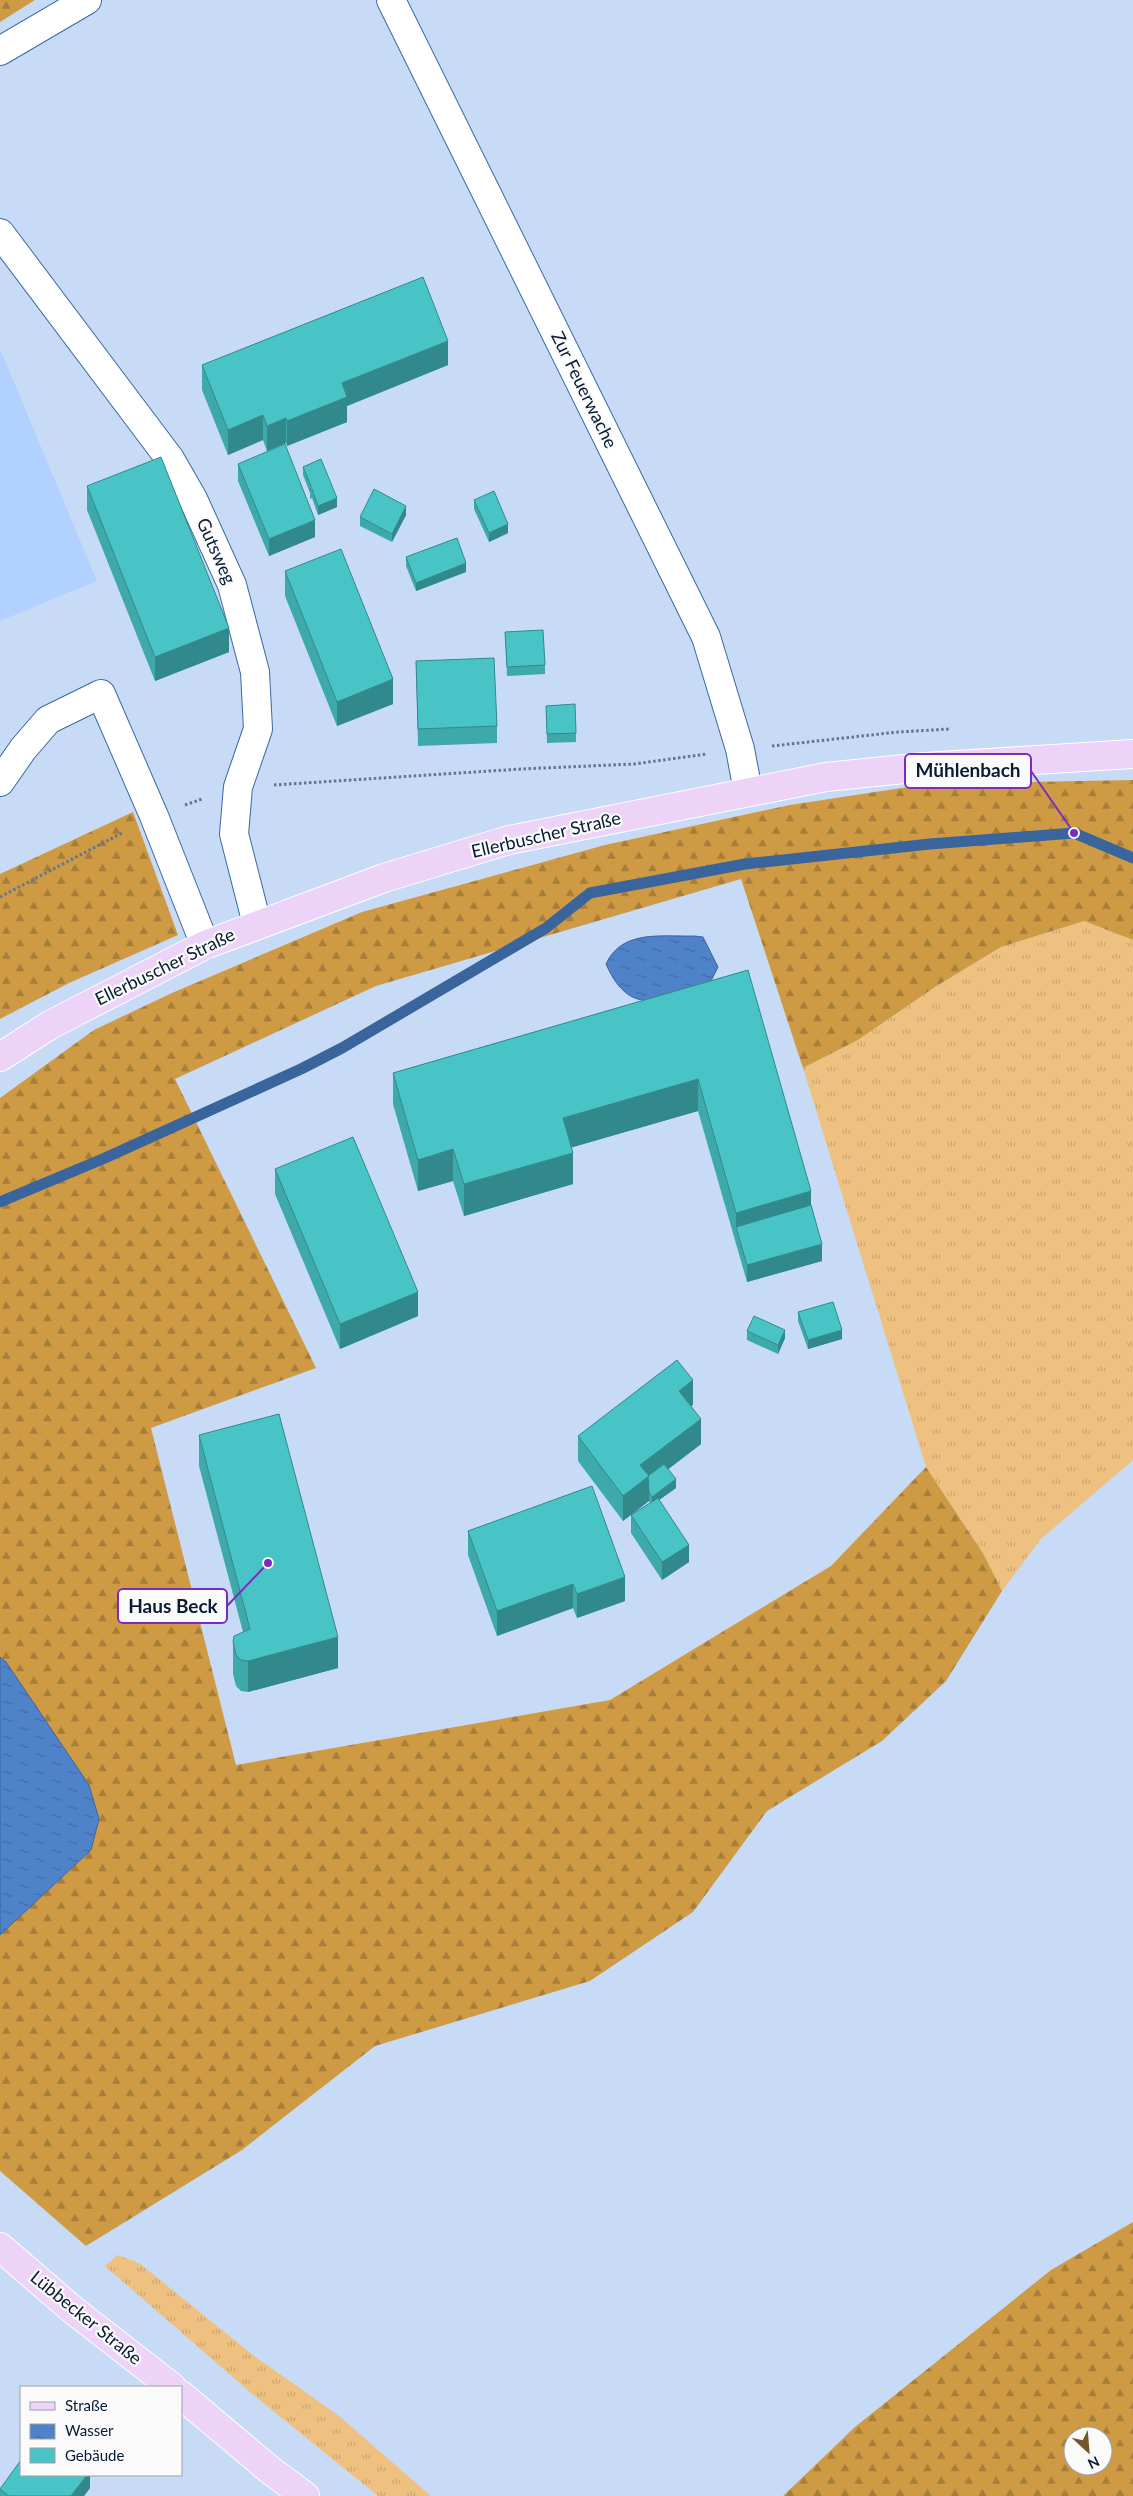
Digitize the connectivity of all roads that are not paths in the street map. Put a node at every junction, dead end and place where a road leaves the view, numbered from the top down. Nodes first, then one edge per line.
1 (87, 0) edge
2 (391, 0) edge
3 (0, 51) edge
4 (0, 234) edge
5 (1133, 754) edge
6 (0, 782) edge
7 (748, 791) junction
8 (257, 924) junction
9 (205, 945) junction
10 (0, 1057) edge
11 (0, 2247) edge
12 (171, 2386) edge
13 (182, 2396) edge
14 (306, 2496) edge

1 - 3 street
2 - 7 street, Zur Feuerwache
4 - 8 street, Gutsweg
5 - 7 main road, Ellerbuscher Straße
6 - 9 street
7 - 8 main road, Ellerbuscher Straße
8 - 9 main road, Ellerbuscher Straße
9 - 10 main road, Ellerbuscher Straße
11 - 12 main road, Lübbecker Straße
13 - 14 main road

